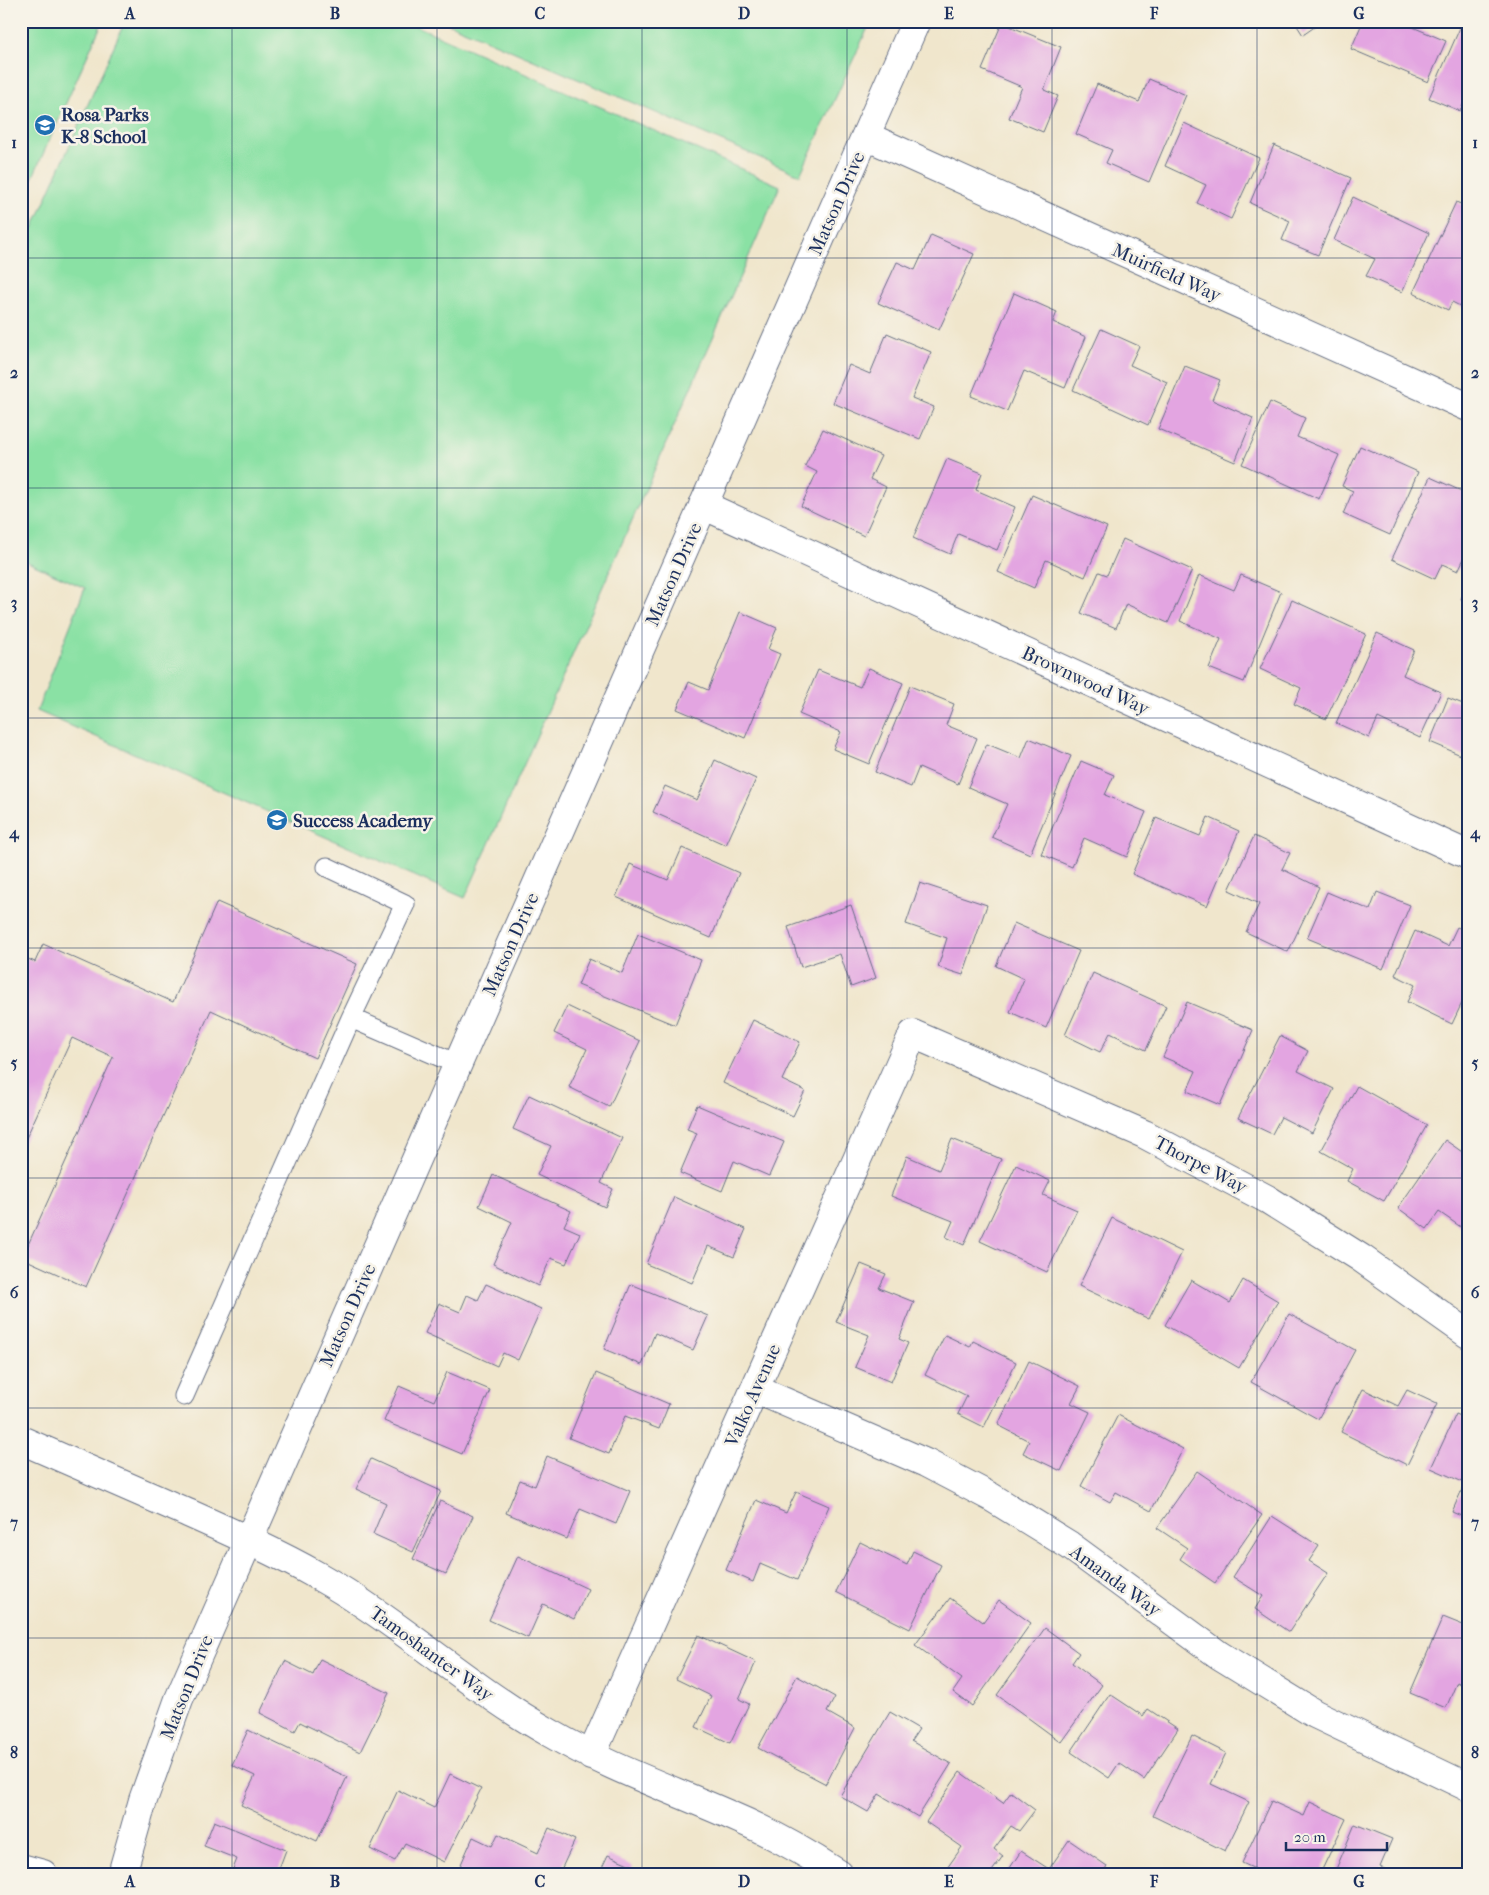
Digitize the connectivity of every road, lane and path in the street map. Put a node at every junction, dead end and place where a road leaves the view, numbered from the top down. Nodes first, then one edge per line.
1 (916, 21) edge
2 (866, 136) junction
3 (1468, 407) edge
4 (704, 505) junction
5 (1468, 855) edge
6 (327, 868) dead end
7 (351, 1018) junction
8 (914, 1034) joint
9 (457, 1064) junction
10 (1468, 1334) edge
11 (755, 1389) junction
12 (184, 1396) dead end
13 (21, 1440) edge
14 (248, 1540) junction
15 (591, 1756) junction
16 (1468, 1787) edge
17 (21, 1868) edge
18 (43, 1874) edge
19 (122, 1874) edge
20 (839, 1874) edge

1 - 2 street, Matson Drive
2 - 3 street, Muirfield Way
2 - 4 street, Matson Drive
4 - 5 street, Brownwood Way
4 - 9 street, Matson Drive
6 - 7 lane
7 - 9 lane
7 - 12 lane
8 - 10 street, Thorpe Way
8 - 11 street, Valko Avenue
9 - 14 street, Matson Drive
11 - 15 street, Valko Avenue
11 - 16 street, Amanda Way
13 - 14 street, Tamoshanter Way
14 - 15 street, Tamoshanter Way
14 - 19 street, Matson Drive
15 - 20 street, Tamoshanter Way
17 - 18 street

